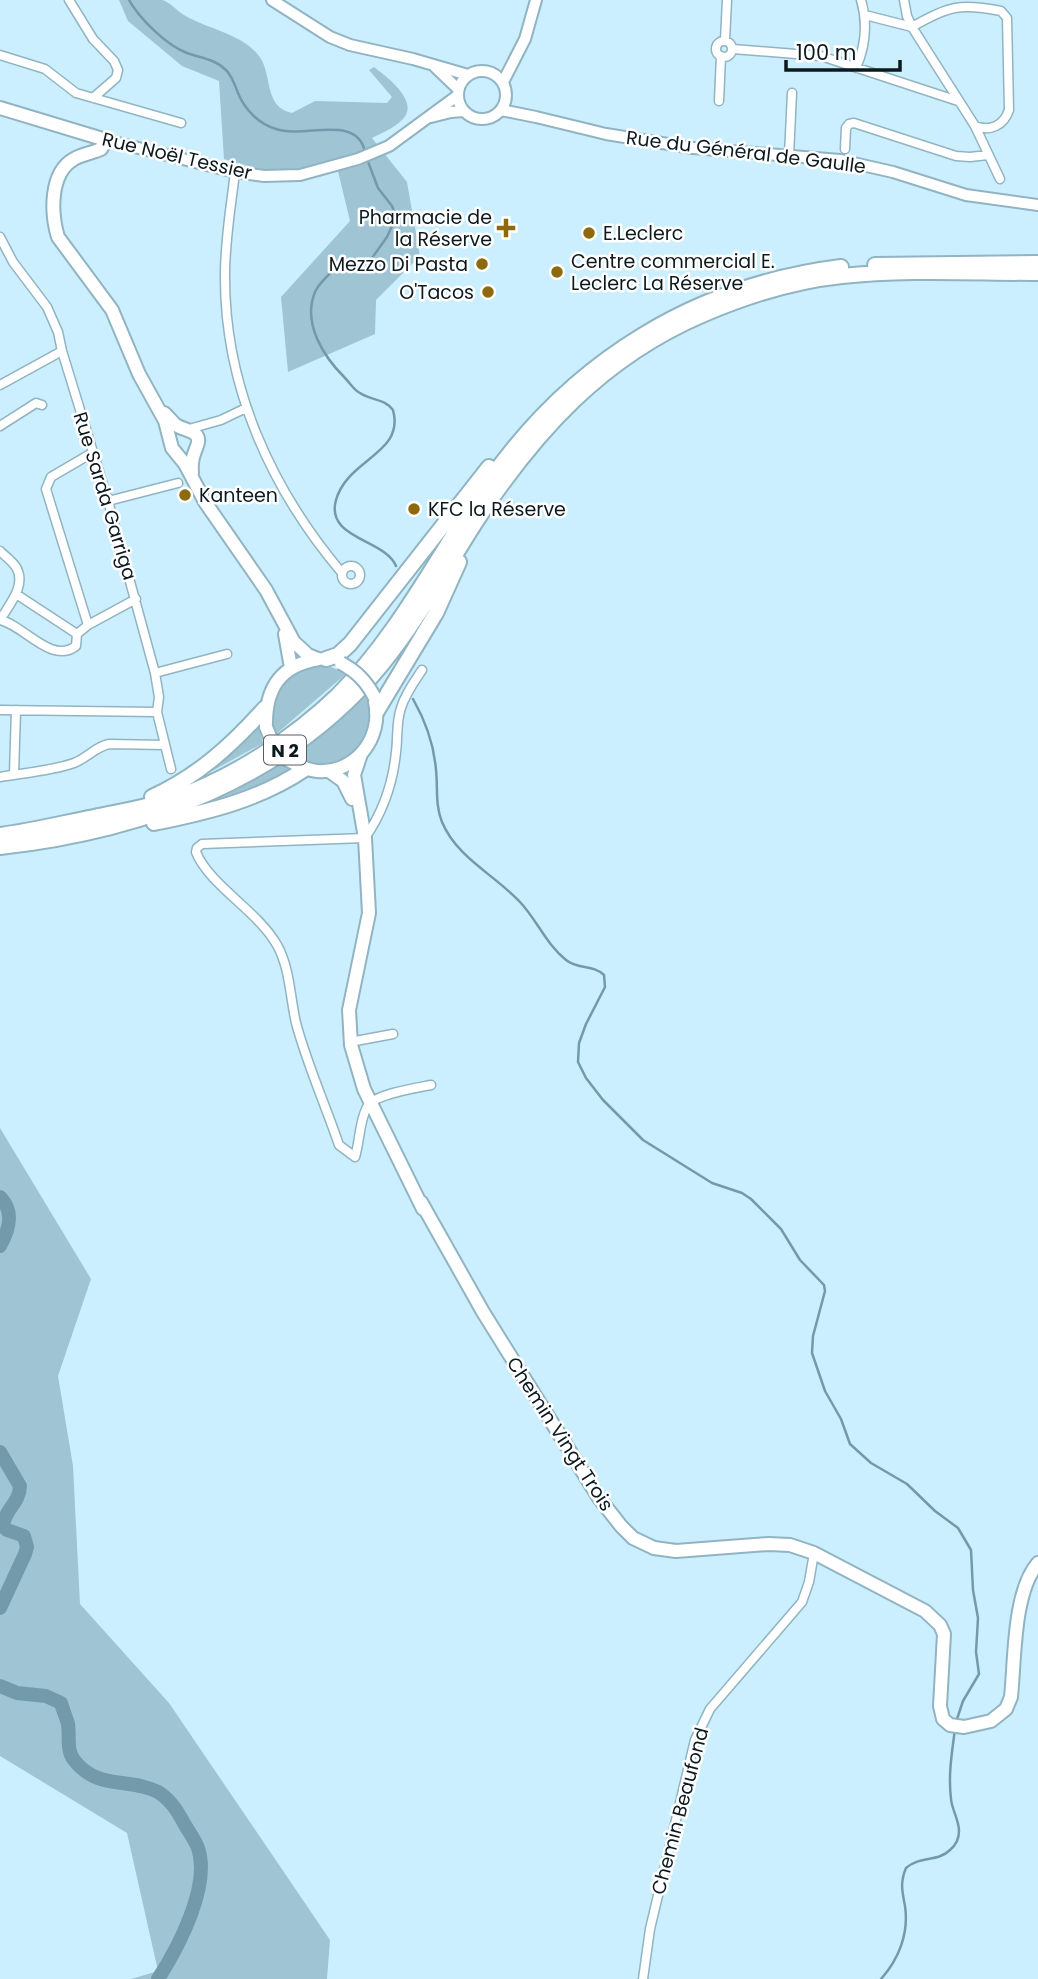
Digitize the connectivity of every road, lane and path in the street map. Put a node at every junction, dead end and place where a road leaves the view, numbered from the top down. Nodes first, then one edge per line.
1 (69, 0) edge
2 (272, 0) edge
3 (536, 0) edge
4 (727, 0) edge
5 (861, 0) edge
6 (904, 0) edge
7 (865, 15) junction
8 (912, 27) junction
9 (725, 40) junction
10 (733, 49) junction
11 (518, 50) junction
12 (0, 55) edge
13 (721, 56) junction
14 (433, 65) junction
15 (856, 68) junction
16 (492, 73) junction
17 (468, 75) junction
18 (503, 82) junction
19 (458, 93) junction
20 (792, 93) dead end
21 (506, 97) junction
22 (93, 98) junction
23 (719, 101) dead end
24 (958, 102) junction
25 (0, 108) edge
26 (501, 110) junction
27 (464, 111) junction
28 (536, 117) junction
29 (428, 118) junction
30 (181, 124) dead end
31 (975, 126) junction
32 (106, 140) junction
33 (845, 149) dead end
34 (789, 155) junction
35 (988, 155) junction
36 (235, 172) junction
37 (1000, 179) dead end
38 (1038, 205) edge
39 (0, 237) edge
40 (1038, 263) edge
41 (1038, 273) edge
42 (62, 351) junction
43 (0, 385) edge
44 (42, 405) dead end
45 (159, 407) junction
46 (246, 408) junction
47 (221, 420) junction
48 (533, 425) junction
49 (0, 426) edge
50 (186, 428) junction
51 (174, 447) junction
52 (195, 447) junction
53 (92, 453) junction
54 (192, 476) junction
55 (178, 483) dead end
56 (108, 501) junction
57 (478, 519) junction
58 (0, 551) edge
59 (3, 559) edge
60 (342, 573) dead end
61 (16, 594) junction
62 (136, 599) junction
63 (0, 620) edge
64 (283, 624) junction
65 (88, 625) junction
66 (76, 634) junction
67 (227, 654) dead end
68 (322, 660) junction
69 (291, 668) junction
70 (422, 670) dead end
71 (155, 673) junction
72 (265, 708) junction
73 (0, 710) edge
74 (16, 710) junction
75 (377, 711) junction
76 (157, 712) junction
77 (165, 745) junction
78 (361, 754) junction
79 (171, 769) dead end
80 (304, 769) junction
81 (329, 771) junction
82 (14, 775) junction
83 (0, 776) edge
84 (96, 816) junction
85 (361, 819) junction
86 (0, 835) edge
87 (365, 838) junction
88 (32, 844) junction
89 (0, 847) edge
90 (393, 1034) dead end
91 (350, 1042) junction
92 (430, 1085) dead end
93 (371, 1102) junction
94 (814, 1553) junction
95 (1038, 1563) edge
96 (643, 1979) edge

1 - 22 street
2 - 14 street
3 - 11 street
4 - 9 street
5 - 7 street
6 - 8 street
7 - 8 street
7 - 15 street
8 - 24 street
8 - 31 street
9 - 10 street
9 - 13 street
10 - 13 street
10 - 15 street
11 - 16 street
11 - 18 street
12 - 22 street
13 - 23 street
14 - 17 street
14 - 19 street
15 - 24 street
16 - 17 street
16 - 18 street
17 - 19 street
18 - 21 street
19 - 27 street
19 - 29 street, Rue Noël Tessier
20 - 34 street
21 - 26 street
21 - 28 street, Rue du Général de Gaulle
22 - 30 street
24 - 31 street
25 - 32 main road, Rue Noël Tessier
26 - 27 street
26 - 28 street, Rue du Général de Gaulle
27 - 29 street, Rue Noël Tessier
28 - 34 street, Rue du Général de Gaulle
29 - 36 street, Rue Noël Tessier
31 - 35 street
32 - 36 street, Rue Noël Tessier
32 - 45 main road
33 - 35 street
34 - 38 street, Rue du Général de Gaulle
35 - 37 street
36 - 46 street
39 - 42 street, Rue Sarda Garriga
40 - 48 highway, N 2
41 - 57 highway, N 2
42 - 43 street
42 - 53 street, Rue Sarda Garriga
44 - 49 street
45 - 50 main road
45 - 51 main road
46 - 47 street
46 - 60 street
47 - 50 street
47 - 52 street
48 - 68 highway
48 - 84 highway, N 2
50 - 51 main road
50 - 52 main road
51 - 52 main road
51 - 54 main road
52 - 54 main road
53 - 56 street, Rue Sarda Garriga
53 - 65 street
54 - 64 main road
55 - 56 street
56 - 62 street, Rue Sarda Garriga
57 - 75 highway
57 - 88 highway, N 2
58 - 59 street
59 - 61 street
61 - 63 street
61 - 66 street
62 - 65 street
62 - 71 street, Rue Sarda Garriga
63 - 66 street
64 - 68 main road
64 - 69 main road
65 - 66 street
67 - 71 street
68 - 69 main road
68 - 75 main road, bridge
69 - 72 main road
70 - 87 street
71 - 76 street, Rue Sarda Garriga
72 - 80 main road, bridge
72 - 84 highway
73 - 74 street
74 - 76 street
74 - 82 street
75 - 78 main road
76 - 77 street, Rue Sarda Garriga
77 - 79 street, Rue Sarda Garriga
77 - 82 street
78 - 81 main road
78 - 85 main road, Chemin Vingt Trois
80 - 81 main road
80 - 88 highway
81 - 85 main road, Chemin Vingt Trois
82 - 83 street
84 - 86 highway, N 2
85 - 87 main road, Chemin Vingt Trois
87 - 91 main road, Chemin Vingt Trois
87 - 93 street
88 - 89 highway, N 2
90 - 91 street
91 - 93 main road, Chemin Vingt Trois
92 - 93 street
93 - 94 main road, Chemin Vingt Trois
94 - 95 main road, Chemin Vingt Trois
94 - 96 street, Chemin Beaufond

